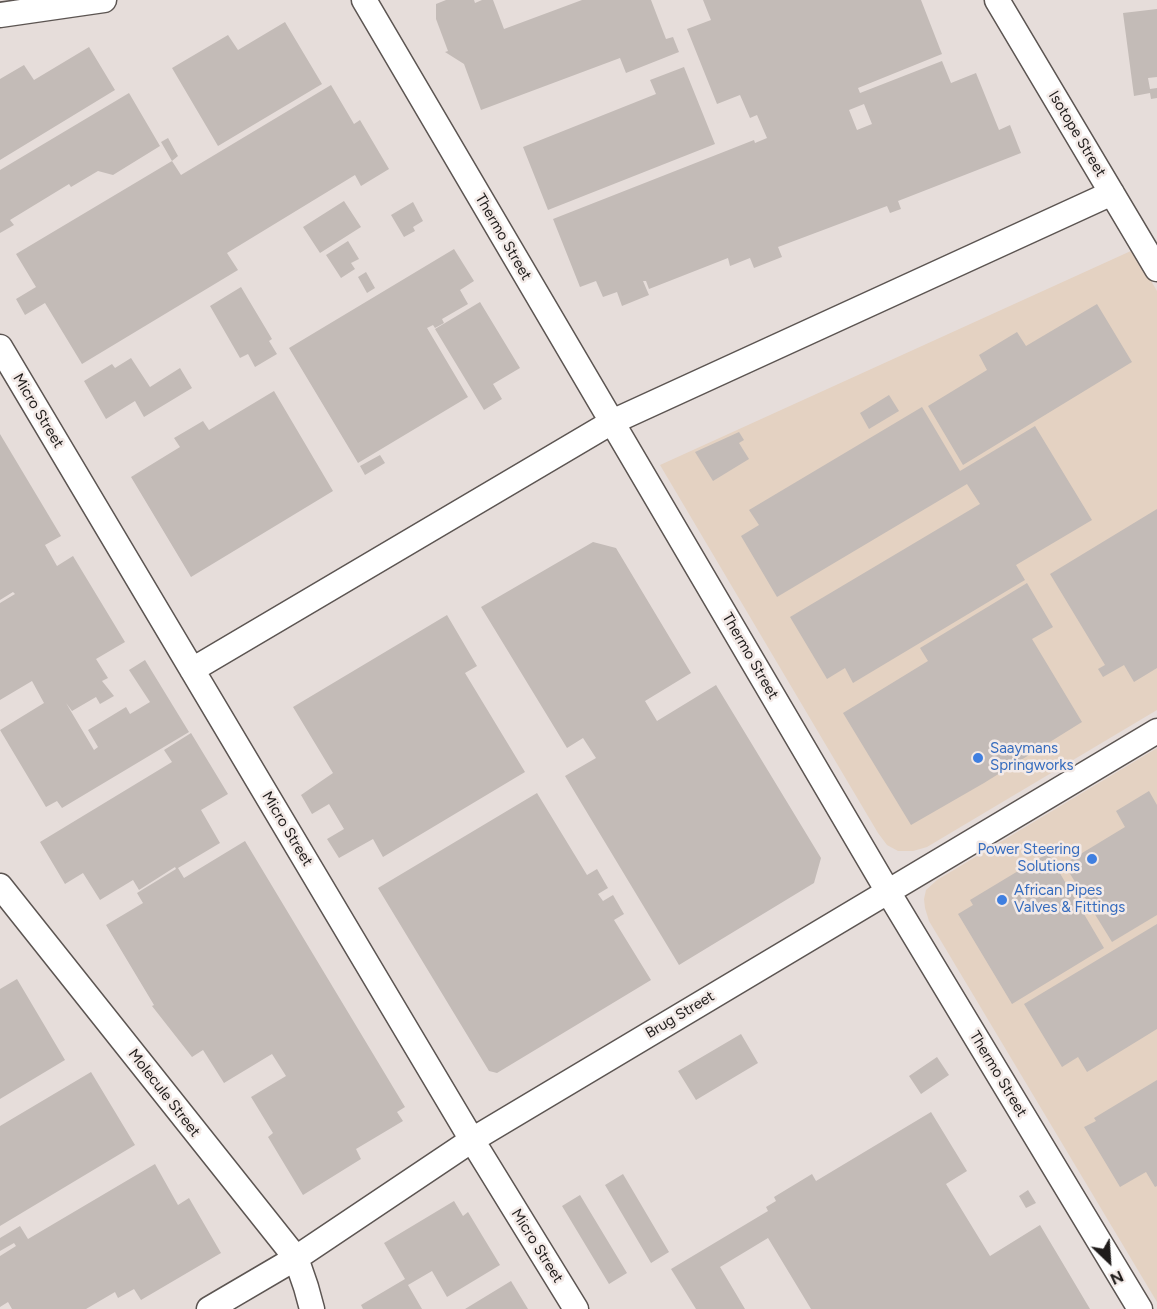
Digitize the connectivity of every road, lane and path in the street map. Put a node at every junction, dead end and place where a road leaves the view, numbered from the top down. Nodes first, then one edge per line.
1 (104, 0) edge
2 (364, 0) edge
3 (997, 0) edge
4 (0, 15) edge
5 (1112, 193) junction
6 (1157, 269) edge
7 (0, 347) edge
8 (612, 422) junction
9 (192, 670) junction
10 (1157, 731) edge
11 (0, 886) edge
12 (887, 890) junction
13 (472, 1140) junction
14 (296, 1258) junction
15 (209, 1309) edge
16 (312, 1309) edge
17 (576, 1309) edge
18 (1140, 1309) edge

1 - 4 street
2 - 8 street, Thermo Street
3 - 5 street, Isotope Street
5 - 6 street, Isotope Street
5 - 8 street
7 - 9 street, Micro Street
8 - 9 street
8 - 12 street, Thermo Street
9 - 13 street, Micro Street
10 - 12 street, Brug Street
11 - 14 street, Molecule Street
12 - 13 street, Brug Street
12 - 18 street, Thermo Street
13 - 14 street, Brug Street
13 - 17 street, Micro Street
14 - 15 street, Brug Street
14 - 16 street, Molecule Street

